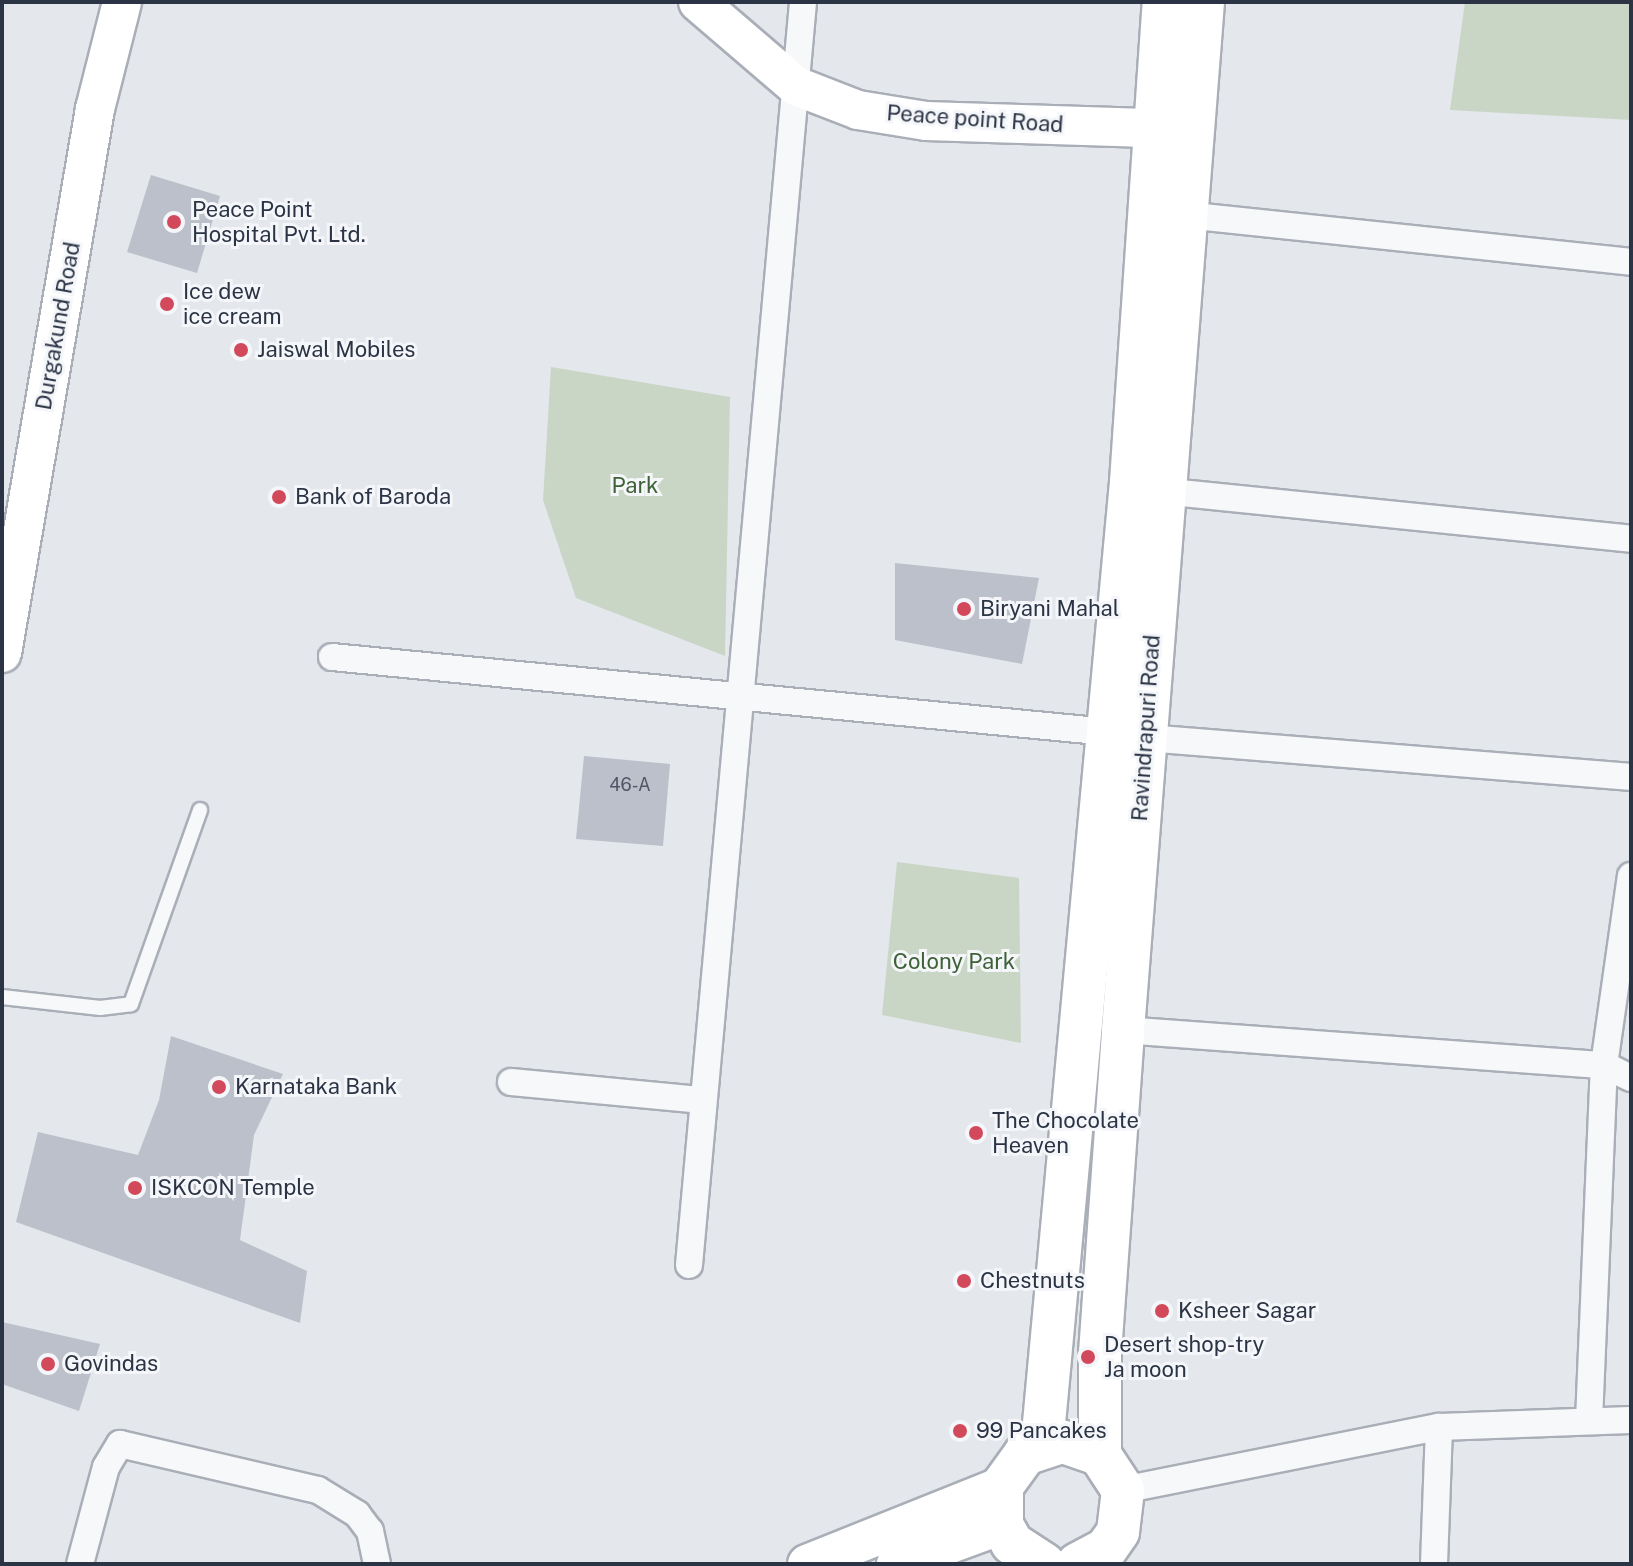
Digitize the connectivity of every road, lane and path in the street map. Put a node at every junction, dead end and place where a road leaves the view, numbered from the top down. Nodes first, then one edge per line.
1 (122, 2) edge
2 (698, 2) edge
3 (803, 2) edge
4 (1164, 2) edge
5 (1203, 2) edge
6 (796, 86) junction
7 (1174, 128) junction
8 (1185, 215) junction
9 (1631, 262) edge
10 (1161, 491) junction
11 (1631, 539) edge
12 (2, 653) edge
13 (332, 657) dead end
14 (744, 693) junction
15 (1127, 735) junction
16 (1631, 777) edge
17 (200, 810) dead end
18 (1631, 876) edge
19 (2, 997) edge
20 (1123, 1030) junction
21 (1604, 1065) junction
22 (1631, 1078) edge
23 (511, 1082) dead end
24 (700, 1100) junction
25 (689, 1265) dead end
26 (1631, 1420) edge
27 (1589, 1421) junction
28 (1439, 1427) junction
29 (1042, 1445) junction
30 (1100, 1455) junction
31 (1123, 1490) junction
32 (1020, 1539) edge
33 (1095, 1559) edge
34 (80, 1564) edge
35 (377, 1564) edge
36 (807, 1564) edge
37 (896, 1564) edge
38 (1434, 1564) edge

1 - 12 street, Durgakund Road
2 - 6 street, Peace point Road
3 - 6 street
4 - 7 main road, Ravindrapuri Road
5 - 7 main road, Ravindrapuri Road
6 - 7 street, Peace point Road
6 - 14 street
7 - 8 main road, Ravindrapuri Road
7 - 15 main road, Ravindrapuri Road
8 - 9 street
8 - 10 main road, Ravindrapuri Road
10 - 11 street
10 - 15 main road, Ravindrapuri Road
13 - 14 street
14 - 15 street
14 - 24 street
15 - 16 street
15 - 20 main road, Ravindrapuri Road
15 - 29 main road, Ravindrapuri Road
17 - 19 lane
18 - 21 street
20 - 21 street
20 - 30 main road, Ravindrapuri Road
21 - 22 street
21 - 27 street
23 - 24 street
24 - 25 street
26 - 27 street
27 - 28 street
28 - 31 street
28 - 38 street
29 - 30 main road
29 - 32 main road
30 - 31 main road
31 - 33 main road
32 - 36 street
32 - 37 street
34 - 35 street

